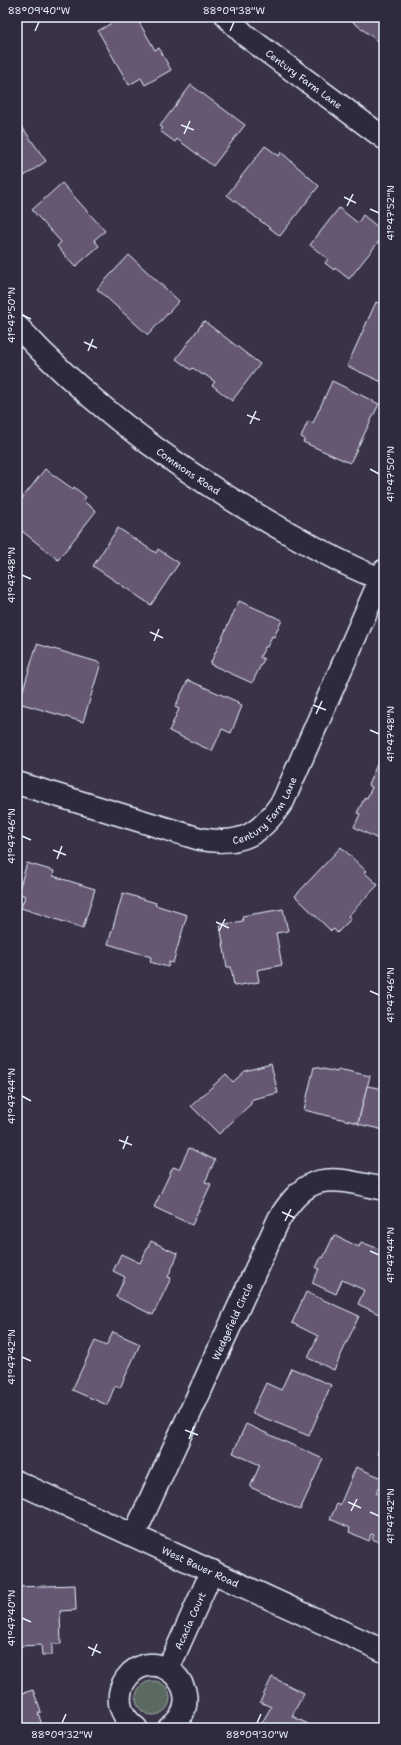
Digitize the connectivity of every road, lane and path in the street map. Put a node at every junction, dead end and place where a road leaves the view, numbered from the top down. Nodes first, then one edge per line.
1 (227, 17) edge
2 (384, 138) edge
3 (17, 326) edge
4 (383, 576) edge
5 (17, 784) edge
6 (384, 1189) edge
7 (17, 1482) edge
8 (134, 1535) junction
9 (212, 1572) junction
10 (384, 1651) edge
11 (168, 1669) junction
12 (136, 1728) edge
13 (168, 1728) edge

1 - 2 street, Century Farm Lane
3 - 4 street, Commons Road
4 - 5 street, Century Farm Lane
6 - 8 street, Wedgefield Circle
7 - 8 street, West Bauer Road
8 - 9 street, West Bauer Road
9 - 10 street, West Bauer Road
9 - 11 street, Acacia Court
11 - 12 street
11 - 13 street

